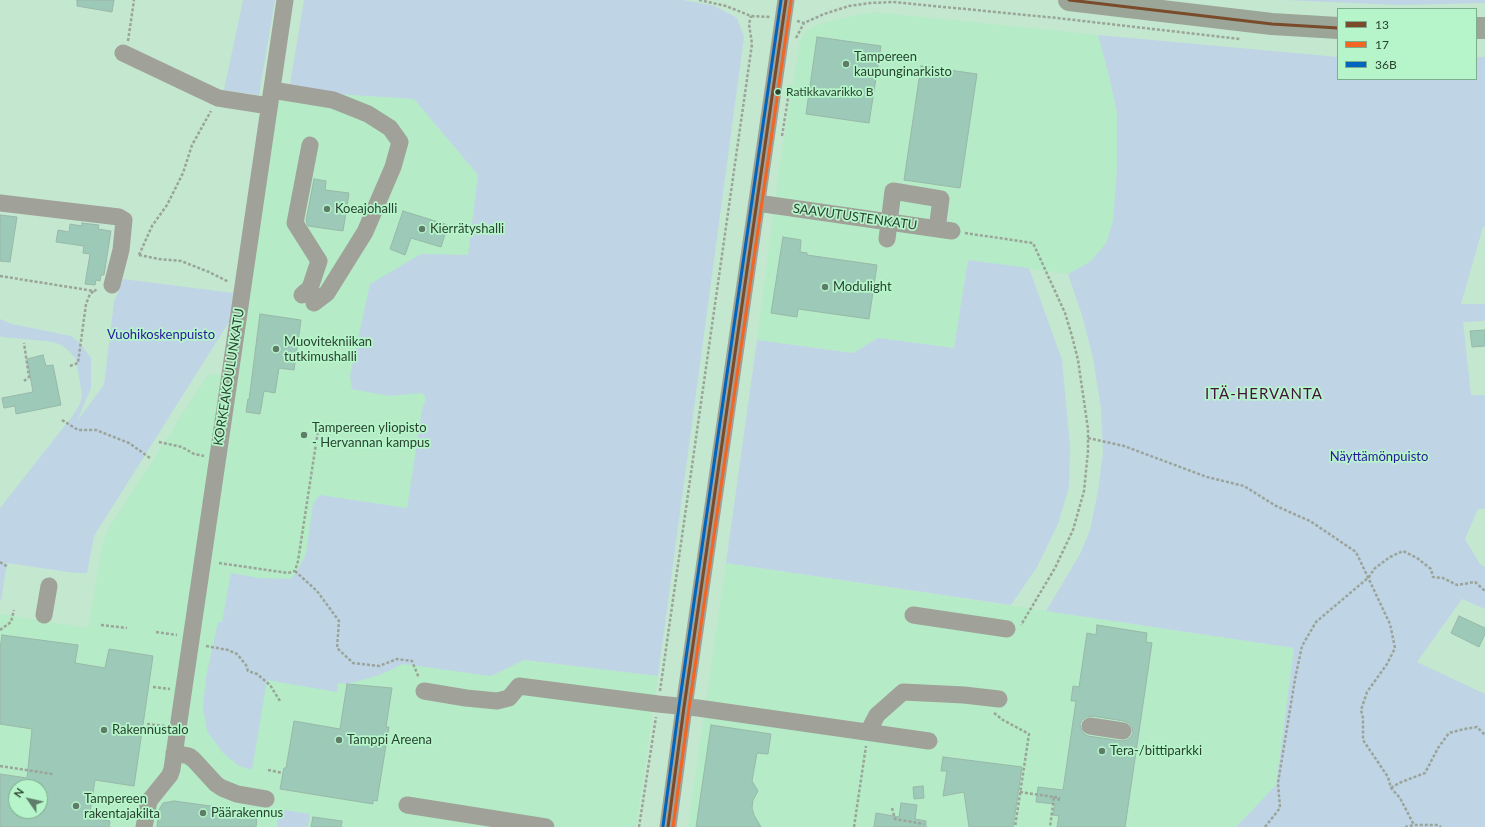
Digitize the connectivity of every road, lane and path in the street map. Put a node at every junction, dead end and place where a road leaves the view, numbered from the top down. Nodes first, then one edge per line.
1 (134, 0) edge
2 (285, 0) edge
3 (700, 0) edge
4 (786, 0) edge
5 (1069, 0) edge
6 (751, 16) junction
7 (784, 18) junction
8 (1337, 28) edge
9 (1244, 39) dead end
10 (125, 53) joint
11 (272, 90) junction
12 (218, 98) junction
13 (269, 106) junction
14 (310, 145) dead end
15 (0, 203) edge
16 (757, 203) junction
17 (890, 222) junction
18 (944, 230) junction
19 (887, 239) dead end
20 (121, 250) junction
21 (139, 255) junction
22 (0, 276) edge
23 (112, 285) dead end
24 (243, 286) junction
25 (24, 344) dead end
26 (70, 366) dead end
27 (24, 381) dead end
28 (62, 420) dead end
29 (319, 424) dead end
30 (1088, 438) junction
31 (160, 442) dead end
32 (150, 458) dead end
33 (216, 463) junction
34 (0, 562) edge
35 (219, 563) dead end
36 (8, 567) dead end
37 (295, 571) junction
38 (1369, 577) junction
39 (50, 586) dead end
40 (1485, 591) edge
41 (14, 610) dead end
42 (44, 615) dead end
43 (913, 615) dead end
44 (101, 625) dead end
45 (1014, 627) joint
46 (127, 628) dead end
47 (0, 630) edge
48 (156, 632) dead end
49 (182, 635) dead end
50 (206, 646) dead end
51 (153, 687) dead end
52 (171, 689) dead end
53 (424, 691) joint
54 (991, 698) joint
55 (280, 701) dead end
56 (658, 704) junction
57 (684, 707) junction
58 (147, 724) dead end
59 (165, 726) dead end
60 (1090, 726) dead end
61 (1123, 731) dead end
62 (868, 732) junction
63 (1485, 735) edge
64 (929, 741) dead end
65 (174, 753) junction
66 (0, 766) edge
67 (268, 770) dead end
68 (283, 773) dead end
69 (53, 774) dead end
70 (1391, 788) junction
71 (1020, 792) junction
72 (1054, 797) junction
73 (266, 799) dead end
74 (1058, 802) dead end
75 (407, 805) dead end
76 (892, 808) dead end
77 (924, 824) dead end
78 (1414, 825) junction
79 (144, 827) edge
80 (546, 827) edge
81 (640, 827) edge
82 (668, 827) edge
83 (854, 827) edge
84 (1015, 827) edge
85 (1050, 827) edge
86 (1265, 827) edge
87 (1405, 827) edge
88 (1441, 827) edge

1 - 10 path
2 - 11 street, KORKEAKOULUNKATU
3 - 6 path
4 - 7 street
5 - 8 main road
6 - 7 path
6 - 56 path
7 - 9 path
7 - 16 street
10 - 12 street
11 - 13 street, KORKEAKOULUNKATU
11 - 14 street
12 - 13 street
12 - 21 path
13 - 24 street, KORKEAKOULUNKATU
15 - 20 street
16 - 17 street, SAAVUTUSTENKATU
16 - 57 street
17 - 18 street, SAAVUTUSTENKATU
17 - 18 street
17 - 19 street
18 - 30 path
20 - 21 path
20 - 23 street
21 - 24 path
22 - 26 path
24 - 33 street, KORKEAKOULUNKATU
25 - 27 path
28 - 32 path
29 - 37 path
30 - 38 path
30 - 45 path
31 - 33 path
33 - 65 street, KORKEAKOULUNKATU
34 - 36 path
35 - 37 path
37 - 53 path
38 - 40 path
38 - 70 path
38 - 86 path
39 - 42 street
41 - 47 path
43 - 45 street
44 - 46 path
48 - 49 path
50 - 55 path
51 - 52 path
53 - 56 street
54 - 62 street
54 - 71 path
56 - 57 street
56 - 81 path
57 - 62 street
57 - 82 street
58 - 59 path
60 - 61 street
62 - 64 street
62 - 83 path
63 - 70 path
65 - 73 street
65 - 79 street, KORKEAKOULUNKATU
66 - 69 path
67 - 68 path
70 - 78 path
71 - 72 path
71 - 84 path
72 - 74 path
72 - 85 path
75 - 80 street
76 - 77 path
78 - 87 path
78 - 88 path

